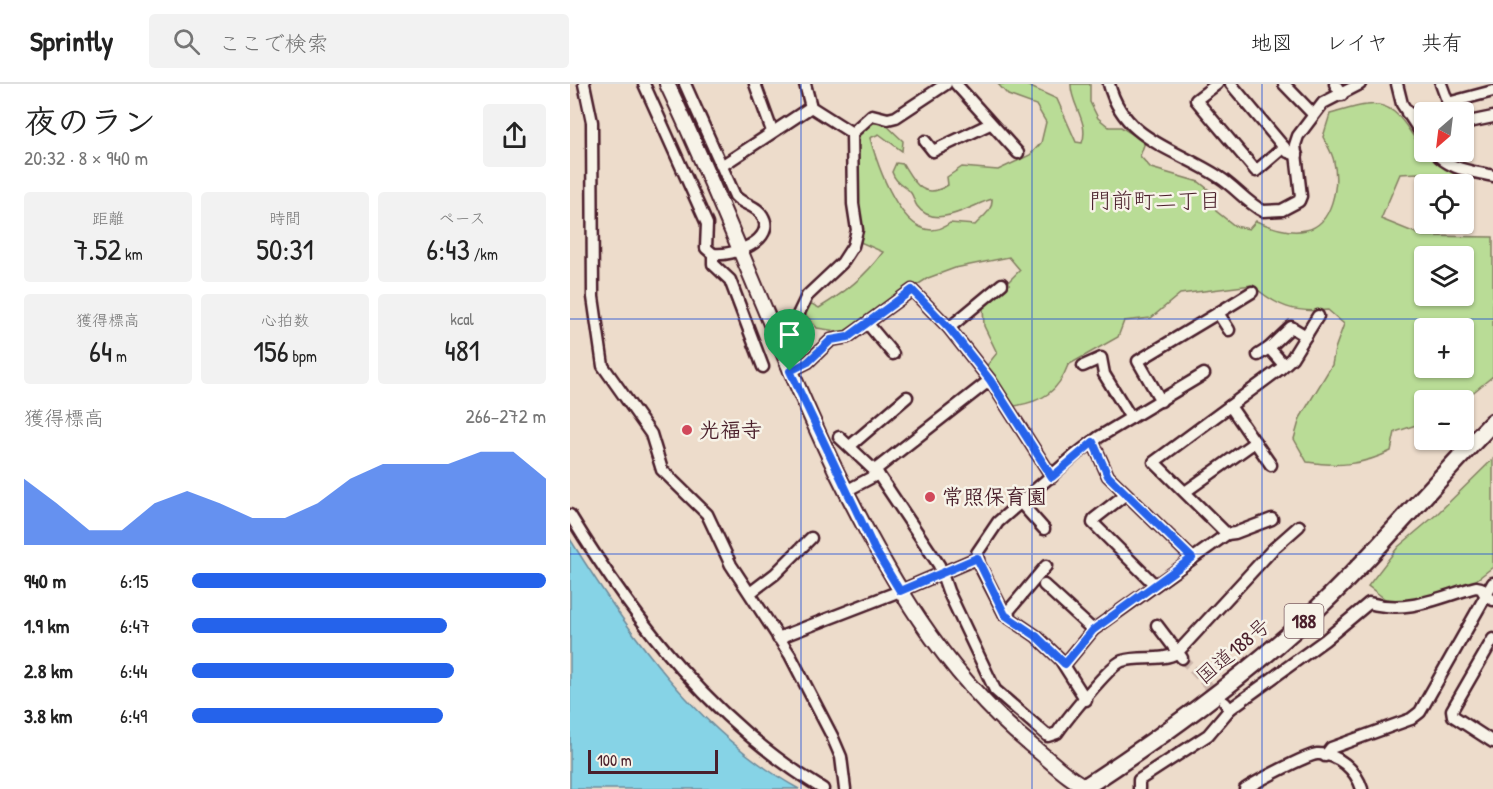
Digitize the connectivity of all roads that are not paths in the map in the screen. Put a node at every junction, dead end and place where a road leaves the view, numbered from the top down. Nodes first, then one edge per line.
1 (584, 84) edge
2 (644, 84) edge
3 (667, 84) edge
4 (685, 84) edge
5 (755, 84) edge
6 (805, 84) edge
7 (946, 84) edge
8 (956, 84) edge
9 (1109, 84) edge
10 (1217, 84) edge
11 (1231, 84) edge
12 (1284, 84) edge
13 (1335, 84) edge
14 (1360, 84) edge
15 (1397, 84) edge
16 (1441, 84) edge
17 (1493, 91) edge
18 (1342, 95) junction
19 (811, 107) junction
20 (1407, 113) junction
21 (1313, 114) junction
22 (1414, 114) edge
23 (1493, 117) edge
24 (1474, 121) edge
25 (1414, 123) edge
26 (990, 124) junction
27 (772, 131) junction
28 (852, 133) junction
29 (925, 141) dead end
30 (1284, 147) junction
31 (1018, 153) dead end
32 (1298, 155) junction
33 (1445, 162) edge
34 (723, 165) junction
35 (1493, 176) edge
36 (739, 249) junction
37 (713, 254) junction
38 (1002, 284) dead end
39 (1252, 292) dead end
40 (1218, 313) junction
41 (1318, 316) dead end
42 (868, 324) junction
43 (949, 328) junction
44 (1229, 330) dead end
45 (775, 336) junction
46 (1306, 336) junction
47 (1269, 348) junction
48 (893, 354) dead end
49 (1257, 355) dead end
50 (1284, 365) junction
51 (1083, 366) dead end
52 (764, 367) dead end
53 (790, 371) junction
54 (1204, 374) dead end
55 (990, 380) junction
56 (907, 397) dead end
57 (1161, 401) junction
58 (1230, 406) junction
59 (1131, 418) junction
60 (1493, 422) edge
61 (839, 437) dead end
62 (1093, 442) junction
63 (1255, 442) junction
64 (850, 446) junction
65 (1271, 465) dead end
66 (876, 472) junction
67 (1052, 477) junction
68 (846, 491) junction
69 (1185, 492) junction
70 (1126, 494) junction
71 (1020, 502) junction
72 (570, 515) edge
73 (1272, 519) dead end
74 (1299, 526) dead end
75 (1044, 529) dead end
76 (1227, 534) junction
77 (811, 538) dead end
78 (977, 558) junction
79 (1192, 558) junction
80 (1046, 566) dead end
81 (941, 575) junction
82 (1493, 583) edge
83 (1044, 585) dead end
84 (1155, 585) junction
85 (900, 591) junction
86 (750, 593) junction
87 (1489, 598) edge
88 (1005, 615) junction
89 (1157, 625) dead end
90 (1093, 630) junction
91 (778, 638) junction
92 (1493, 639) edge
93 (1180, 656) junction
94 (1065, 664) junction
95 (1086, 700) junction
96 (1492, 738) edge
97 (1325, 756) junction
98 (824, 789) edge
99 (845, 789) edge
100 (1086, 789) edge
101 (1139, 789) edge
102 (1245, 789) edge
103 (1362, 789) edge

1 - 86 street
2 - 37 street
3 - 36 main road
4 - 34 street
5 - 27 street
6 - 19 street
7 - 28 street
8 - 26 street
9 - 32 street
10 - 30 street
11 - 30 street
12 - 21 street
13 - 18 street
14 - 18 street
15 - 20 street
16 - 17 street
18 - 21 street
19 - 27 street
19 - 28 street
20 - 22 street
20 - 25 street
21 - 32 street
23 - 24 street
26 - 29 street
26 - 31 street
27 - 34 street
28 - 45 street
30 - 32 street
33 - 35 street
34 - 36 street
36 - 37 street
36 - 45 main road
37 - 52 street
38 - 43 street
39 - 40 street
40 - 44 street
40 - 57 street
41 - 46 street
42 - 43 street
42 - 48 street
42 - 53 street
43 - 55 street
45 - 53 main road
46 - 47 street
46 - 50 street
47 - 49 street
47 - 50 street
50 - 58 street
51 - 59 street
53 - 68 main road
54 - 57 street
55 - 66 street
55 - 67 street
56 - 64 street
57 - 59 street
58 - 63 street
58 - 69 street
59 - 62 street
60 - 100 highway, 国道188号 / 188
61 - 64 street
62 - 67 street
62 - 70 street
63 - 65 street
63 - 69 street
64 - 66 street
66 - 68 street
66 - 81 street
67 - 71 street
68 - 85 main road
69 - 76 street
70 - 79 street
70 - 84 street
71 - 75 street
71 - 78 street
72 - 98 street
73 - 76 street
74 - 93 street
76 - 79 street
77 - 86 street
78 - 81 street
78 - 88 street
79 - 84 street
80 - 88 street
81 - 85 street
81 - 95 street
82 - 87 street
83 - 90 street
84 - 90 street
85 - 91 street
85 - 100 main road
86 - 91 street
87 - 97 street
87 - 101 street
88 - 94 street
89 - 93 street
90 - 94 street
91 - 99 street
92 - 96 street
93 - 95 street
94 - 95 street
97 - 102 street
97 - 103 street

